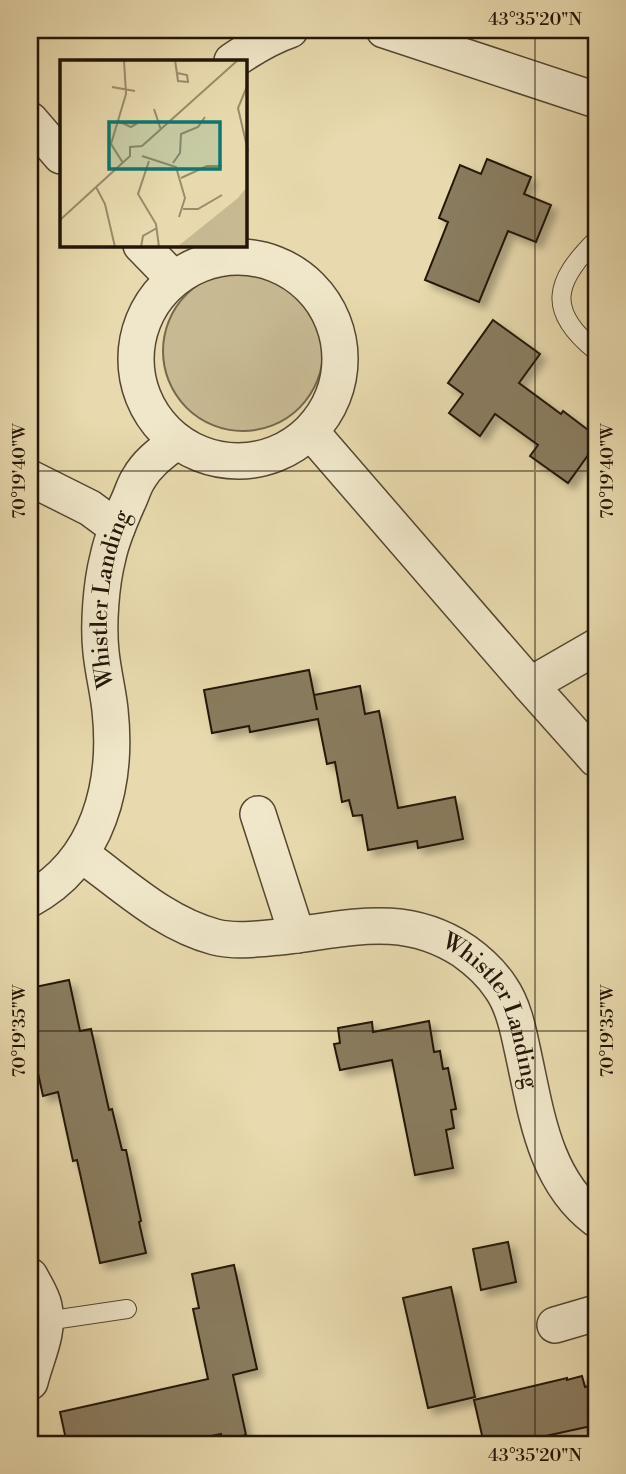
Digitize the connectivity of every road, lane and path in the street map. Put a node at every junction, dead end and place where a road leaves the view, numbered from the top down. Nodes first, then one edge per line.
1 (290, 30) edge
2 (384, 30) edge
3 (234, 60) edge
4 (596, 100) edge
5 (30, 120) edge
6 (60, 155) edge
7 (596, 240) edge
8 (143, 247) edge
9 (174, 278) junction
10 (596, 351) edge
11 (311, 432) junction
12 (177, 441) junction
13 (30, 478) edge
14 (117, 528) junction
15 (596, 647) edge
16 (530, 685) junction
17 (596, 759) edge
18 (258, 814) dead end
19 (81, 854) junction
20 (30, 899) edge
21 (297, 935) junction
22 (596, 1219) edge
23 (30, 1276) edge
24 (127, 1309) dead end
25 (596, 1313) edge
26 (46, 1321) junction
27 (555, 1325) dead end
28 (30, 1382) edge

1 - 3 street
2 - 4 street
5 - 6 street
7 - 10 lane
8 - 9 street
9 - 11 street
9 - 12 street
11 - 12 street
11 - 16 street
12 - 14 street, Whistler Landing
13 - 14 street
14 - 19 street, Whistler Landing
15 - 16 street
16 - 17 street
18 - 21 street
19 - 20 street, Whistler Landing
19 - 21 street, Whistler Landing
21 - 22 street, Whistler Landing
23 - 26 street
24 - 26 lane
25 - 27 street
26 - 28 street

